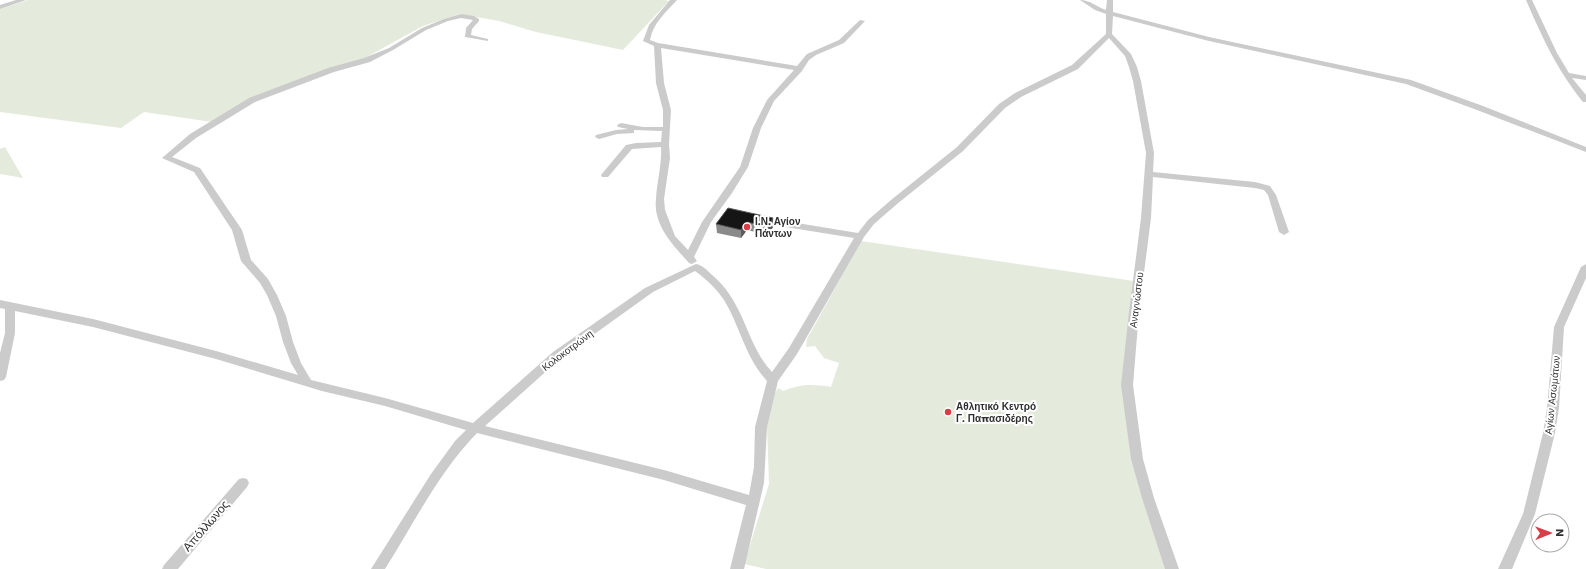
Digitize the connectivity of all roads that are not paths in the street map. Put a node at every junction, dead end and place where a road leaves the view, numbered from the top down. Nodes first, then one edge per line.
1 (23, 0) edge
2 (674, 0) edge
3 (1083, 0) edge
4 (1110, 0) edge
5 (1529, 0) edge
6 (0, 7) edge
7 (1109, 13) junction
8 (862, 21) dead end
9 (1109, 35) junction
10 (486, 40) dead end
11 (657, 45) junction
12 (799, 69) junction
13 (1567, 75) junction
14 (1586, 78) edge
15 (1586, 100) edge
16 (621, 125) dead end
17 (643, 128) junction
18 (667, 129) junction
19 (598, 137) dead end
20 (665, 144) junction
21 (1586, 150) edge
22 (1148, 174) junction
23 (605, 175) dead end
24 (752, 218) edge
25 (1284, 232) dead end
26 (860, 236) junction
27 (690, 256) junction
28 (696, 267) junction
29 (1586, 267) edge
30 (5, 306) edge
31 (0, 377) edge
32 (773, 380) junction
33 (307, 382) junction
34 (475, 428) junction
35 (243, 483) dead end
36 (753, 502) junction
37 (169, 569) edge
38 (378, 569) edge
39 (737, 569) edge
40 (1172, 569) edge
41 (1505, 569) edge

1 - 6 street
2 - 11 street
3 - 7 street
4 - 7 street
5 - 13 street
7 - 9 street
7 - 21 street
8 - 12 street
9 - 22 street, Αναγνώστου
9 - 26 street
10 - 33 street
11 - 12 street
11 - 18 street
12 - 27 street
13 - 14 street
13 - 15 street
16 - 17 street
17 - 18 street
17 - 19 street
18 - 20 street
20 - 23 street
20 - 27 street
22 - 25 street
22 - 40 street, Αναγνώστου
24 - 26 street
26 - 32 street
27 - 28 street
28 - 32 street
28 - 34 street, Κολοκοτρώνη
29 - 41 street, Αγίων Ασωμάτων
30 - 31 street
30 - 33 street
32 - 36 street
33 - 34 street
34 - 36 street
34 - 38 street, Κολοκοτρώνη
35 - 37 street, Απόλλωνος
36 - 39 street

